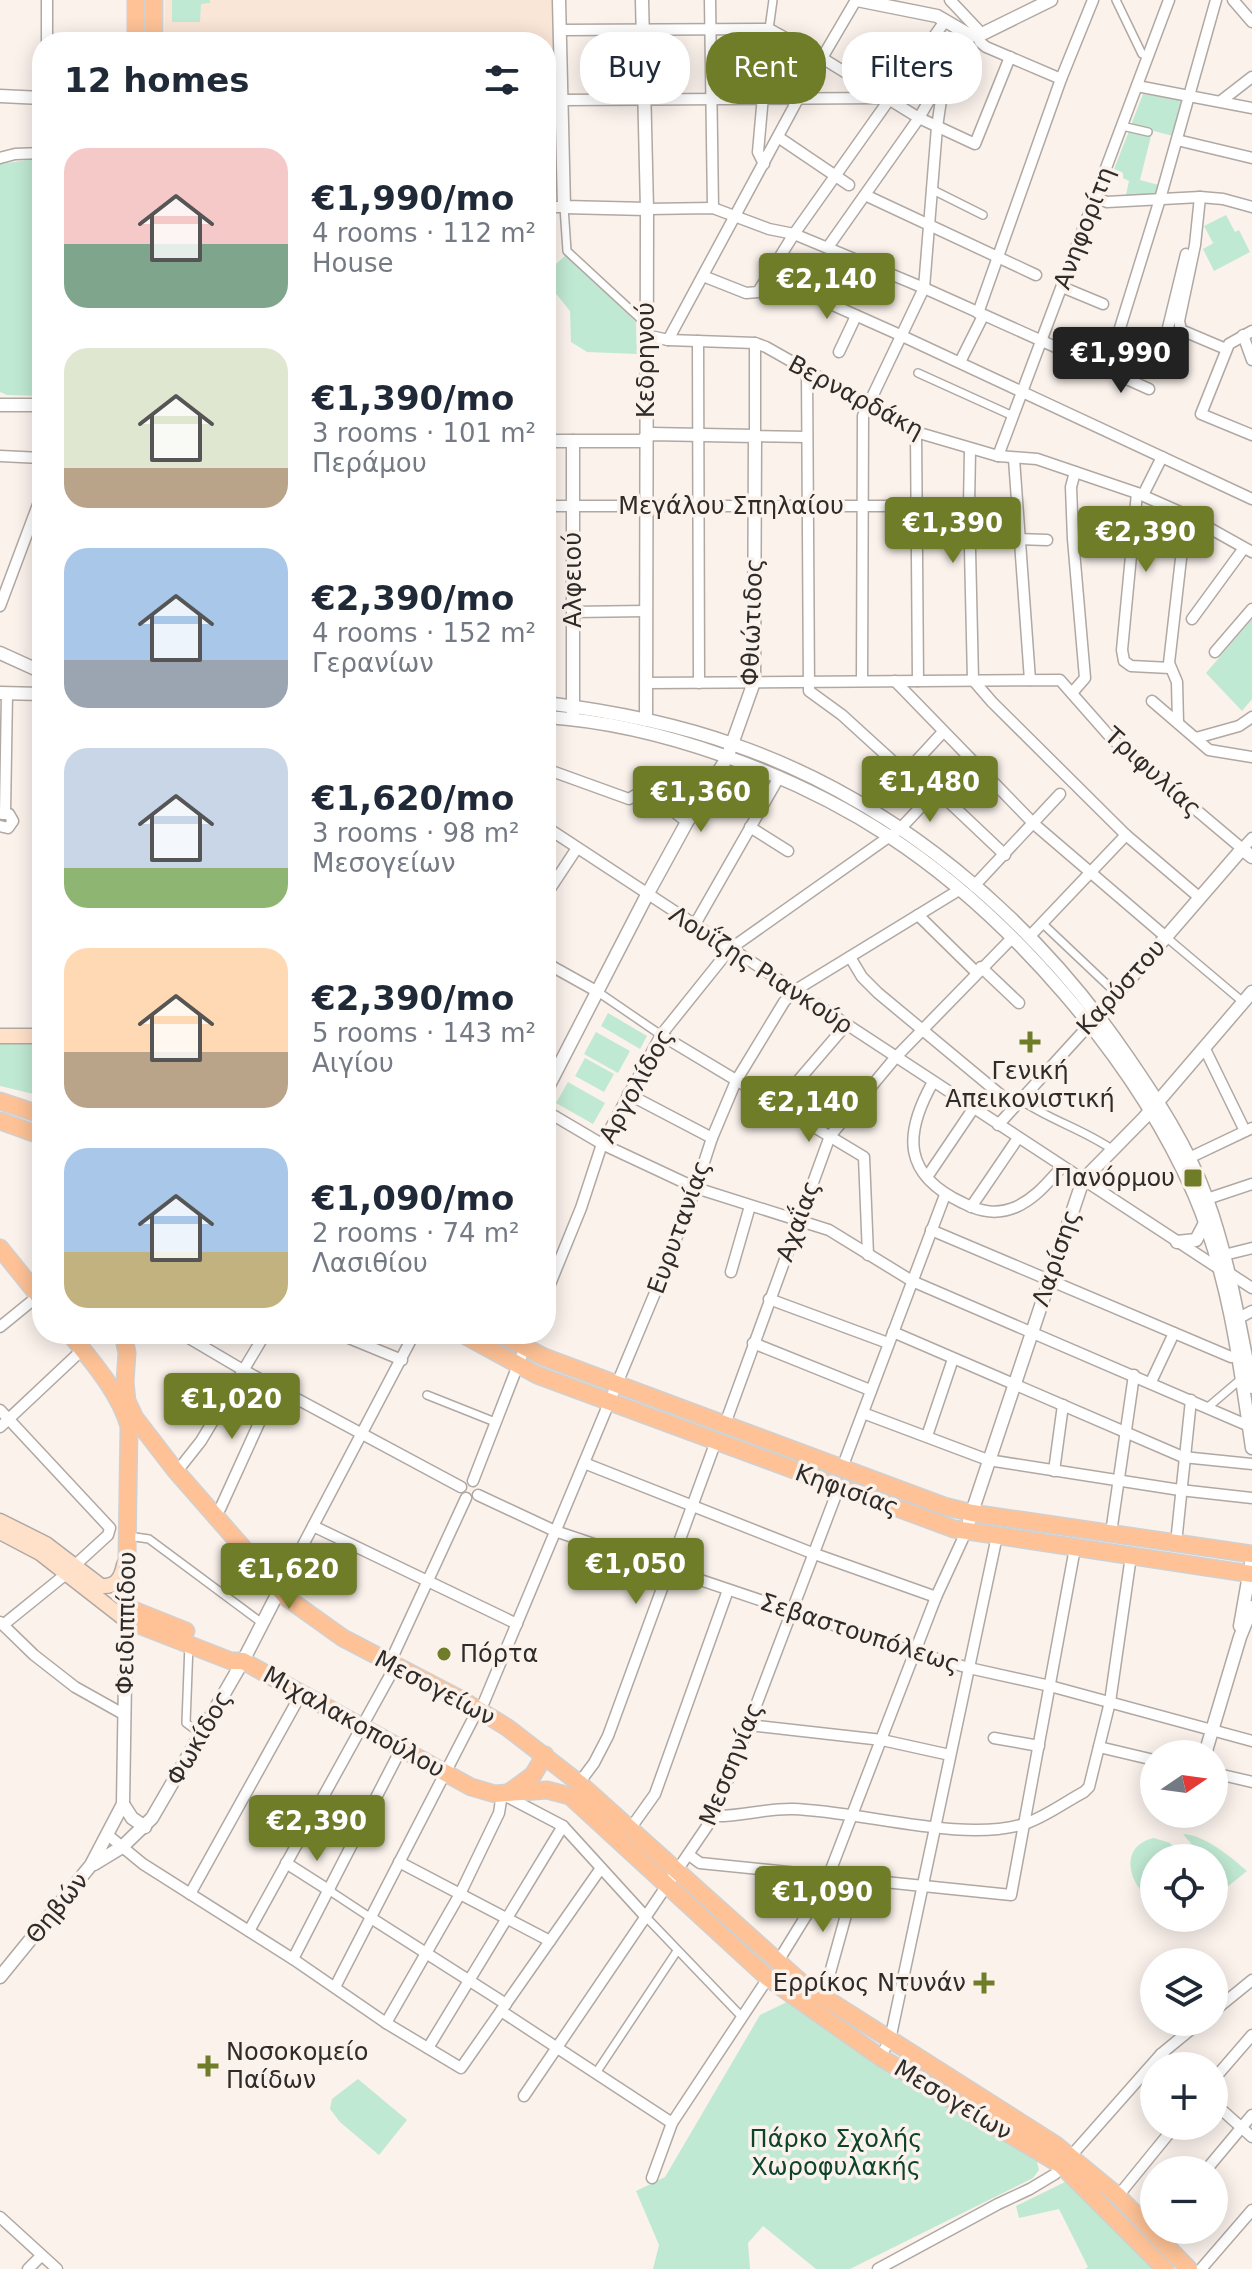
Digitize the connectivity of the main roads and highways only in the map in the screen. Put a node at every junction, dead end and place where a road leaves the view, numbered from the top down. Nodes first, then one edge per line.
1 (136, 0) edge
2 (154, 0) edge
3 (136, 32) edge
4 (154, 32) edge
5 (0, 1036) edge
6 (32, 1036) edge
7 (4, 1103) edge
8 (32, 1111) edge
9 (0, 1121) edge
10 (32, 1132) edge
11 (0, 1248) edge
12 (32, 1288) edge
13 (78, 1344) edge
14 (125, 1344) edge
15 (129, 1344) edge
16 (479, 1344) edge
17 (534, 1344) edge
18 (82, 1350) junction
19 (127, 1353) junction
20 (127, 1370) junction
21 (129, 1469) junction
22 (0, 1521) edge
23 (0, 1532) edge
24 (127, 1545) junction
25 (1251, 1565) edge
26 (70, 1570) junction
27 (280, 1590) junction
28 (126, 1613) junction
29 (243, 1661) junction
30 (520, 1736) junction
31 (545, 1755) junction
32 (502, 1794) junction
33 (671, 1877) junction
34 (773, 1971) junction
35 (1065, 2160) junction
36 (1140, 2217) edge
37 (1167, 2244) edge
38 (1165, 2269) edge
39 (1189, 2269) edge

1 - 3 main road
2 - 4 main road
5 - 6 main road
7 - 8 main road
9 - 10 main road
11 - 12 main road
13 - 18 main road
14 - 19 main road
15 - 19 main road
16 - 25 main road, Κηφισίας
17 - 25 main road, Κηφισίας
18 - 19 main road
18 - 21 main road, Φειδιππίδου
19 - 20 main road
20 - 27 main road, Μεσογείων
20 - 27 main road, Μεσογείων
21 - 24 main road, Φειδιππίδου
21 - 27 main road, Μεσογείων
22 - 26 main road, Μιχαλακοπούλου
23 - 26 main road, Μιχαλακοπούλου
24 - 26 main road, Μιχαλακοπούλου
24 - 28 main road, Φειδιππίδου
26 - 28 main road, Μιχαλακοπούλου
27 - 30 main road, Μεσογείων
27 - 30 main road, Μεσογείων
28 - 29 main road, Μιχαλακοπούλου
28 - 29 main road
29 - 32 main road, Μιχαλακοπούλου
30 - 31 main road, Μεσογείων
31 - 32 main road
31 - 33 main road, Μεσογείων
32 - 33 main road, Μεσογείων
33 - 34 main road, Μεσογείων
34 - 35 main road, Μεσογείων
34 - 35 main road, Μεσογείων
35 - 36 main road, Μεσογείων
35 - 38 main road, Μεσογείων
37 - 39 main road, Μεσογείων

